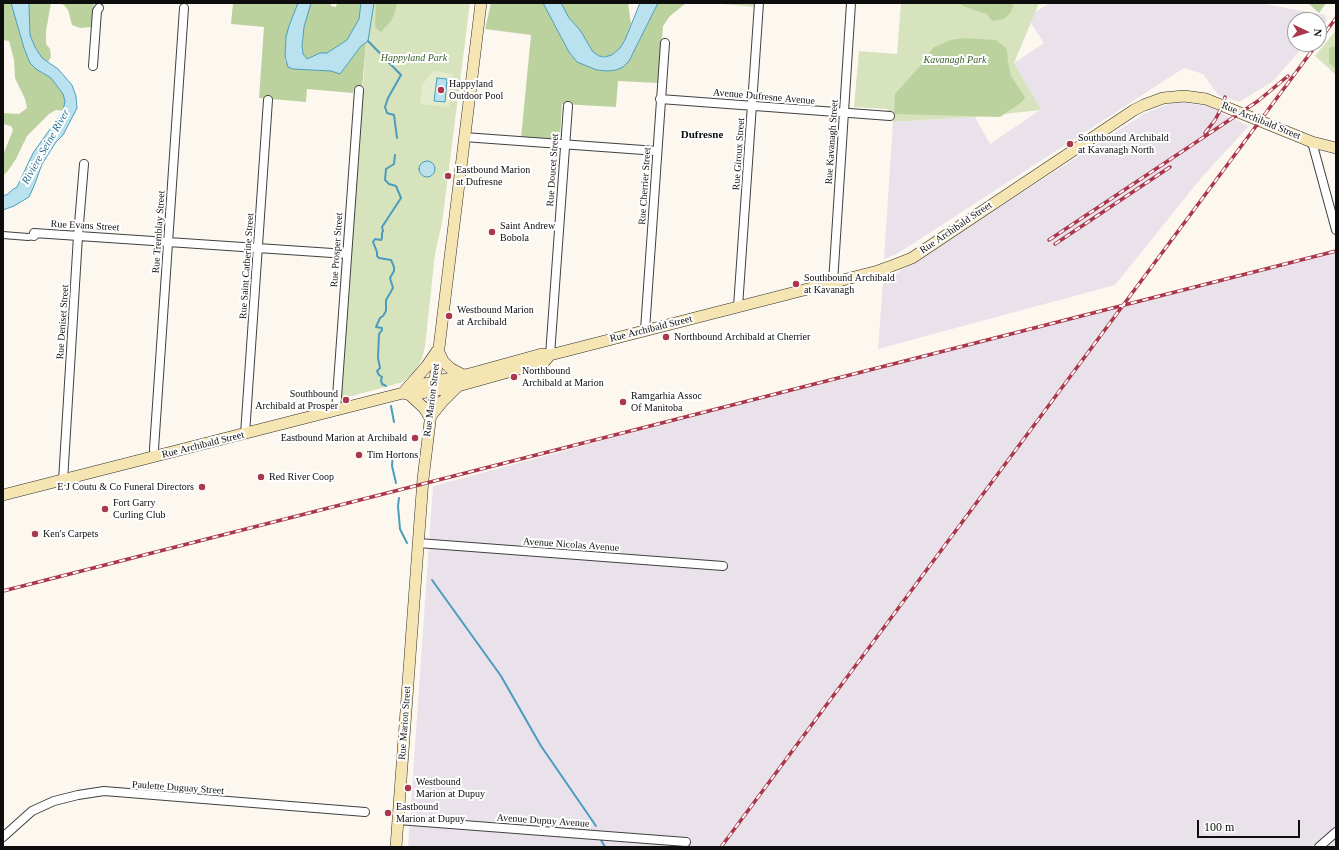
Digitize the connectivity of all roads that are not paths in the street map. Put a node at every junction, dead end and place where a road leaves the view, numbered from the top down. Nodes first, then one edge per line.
1 (481, 3) edge
2 (759, 3) edge
3 (851, 3) edge
4 (99, 8) dead end
5 (184, 8) dead end
6 (665, 43) dead end
7 (93, 66) dead end
8 (359, 90) dead end
9 (268, 100) dead end
10 (660, 100) junction
11 (568, 106) dead end
12 (752, 106) junction
13 (844, 113) junction
14 (890, 116) dead end
15 (464, 138) junction
16 (1312, 142) junction
17 (565, 145) junction
18 (1336, 148) edge
19 (657, 151) junction
20 (84, 164) dead end
21 (1336, 230) edge
22 (3, 235) edge
23 (34, 236) joint
24 (78, 236) junction
25 (168, 242) junction
26 (258, 248) junction
27 (347, 254) junction
28 (833, 283) junction
29 (738, 307) junction
30 (645, 330) junction
31 (438, 349) junction
32 (550, 355) junction
33 (464, 375) junction
34 (434, 386) junction
35 (458, 386) junction
36 (405, 393) junction
37 (336, 411) junction
38 (430, 418) junction
39 (245, 434) junction
40 (155, 457) junction
41 (63, 481) junction
42 (3, 496) edge
43 (418, 543) junction
44 (723, 566) dead end
45 (365, 812) dead end
46 (398, 820) junction
47 (1336, 832) edge
48 (3, 837) edge
49 (686, 842) dead end
50 (396, 847) edge
51 (1319, 847) edge

1 - 15 main road, Rue Marion Street
2 - 12 street, Rue Giroux Street
3 - 13 street, Rue Kavanagh Street
4 - 7 street
5 - 25 street, Rue Tremblay Street
6 - 10 street, Rue Cherrier Street
8 - 27 street, Rue Prosper Street
9 - 26 street, Rue Saint Catherine Street
10 - 12 street, Avenue Dufresne Avenue
10 - 19 street, Rue Cherrier Street
11 - 17 street, Rue Doucet Street
12 - 13 street, Avenue Dufresne Avenue
12 - 29 street, Rue Giroux Street
13 - 14 street, Avenue Dufresne Avenue
13 - 28 street, Rue Kavanagh Street
15 - 17 street
15 - 31 main road, Rue Marion Street
16 - 18 main road, Rue Archibald Street
16 - 21 street
16 - 28 main road, Rue Archibald Street
17 - 19 street
17 - 32 street, Rue Doucet Street
19 - 30 street, Rue Cherrier Street
20 - 24 street, Rue Deniset Street
22 - 23 street, Rue Evans Street
23 - 24 street, Rue Evans Street
24 - 25 street, Rue Evans Street
24 - 41 street, Rue Deniset Street
25 - 26 street, Rue Evans Street
25 - 40 street, Rue Tremblay Street
26 - 27 street, Rue Evans Street
26 - 39 street, Rue Saint Catherine Street
27 - 37 street, Rue Prosper Street
28 - 29 main road, Rue Archibald Street
29 - 30 main road, Rue Archibald Street
30 - 32 main road, Rue Archibald Street
31 - 33 main road
31 - 34 main road, Rue Marion Street
31 - 36 main road
32 - 33 main road, Rue Archibald Street
32 - 35 main road, Rue Archibald Street
33 - 34 main road, Rue Archibald Street
34 - 35 main road, Rue Archibald Street
34 - 36 main road, Rue Archibald Street
34 - 38 main road, Rue Marion Street
35 - 38 main road
36 - 37 main road, Rue Archibald Street
36 - 38 main road
37 - 39 main road, Rue Archibald Street
38 - 43 main road, Rue Marion Street
39 - 40 main road, Rue Archibald Street
40 - 41 main road, Rue Archibald Street
41 - 42 main road, Rue Archibald Street
43 - 44 street, Avenue Nicolas Avenue
43 - 46 main road, Rue Marion Street
45 - 48 street, Paulette Duguay Street
46 - 49 street, Avenue Dupuy Avenue
46 - 50 main road, Rue Marion Street
47 - 51 street

